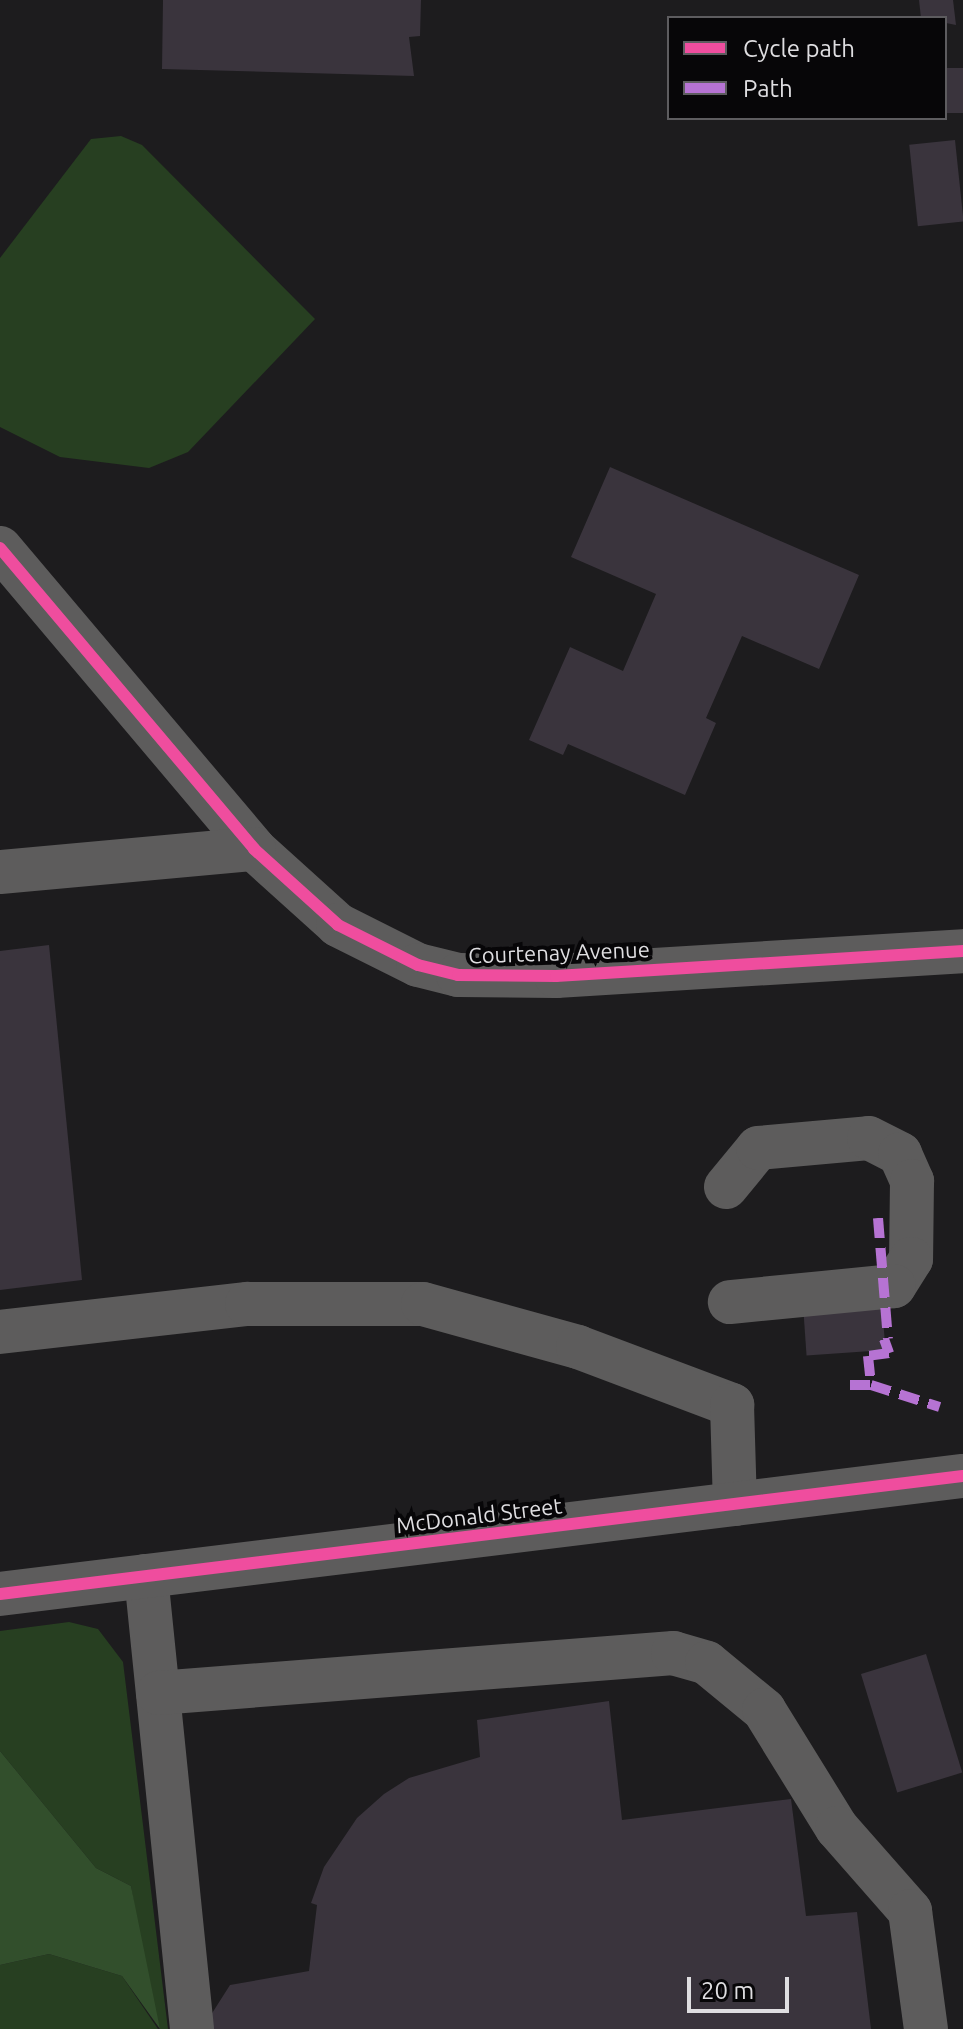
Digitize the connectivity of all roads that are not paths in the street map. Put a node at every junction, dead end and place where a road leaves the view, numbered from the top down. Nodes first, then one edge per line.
1 (0, 548) edge
2 (254, 849) junction
3 (0, 872) edge
4 (963, 951) edge
5 (726, 1187) dead end
6 (730, 1302) dead end
7 (0, 1332) edge
8 (963, 1476) edge
9 (735, 1504) junction
10 (146, 1576) junction
11 (0, 1594) edge
12 (158, 1693) junction
13 (192, 2029) edge
14 (926, 2029) edge

1 - 2 street, Courtenay Avenue
2 - 3 street
2 - 4 street, Courtenay Avenue
5 - 6 street
7 - 9 street
8 - 9 street, McDonald Street
9 - 10 street, McDonald Street
10 - 11 street, McDonald Street
10 - 12 street
12 - 13 street
12 - 14 street

